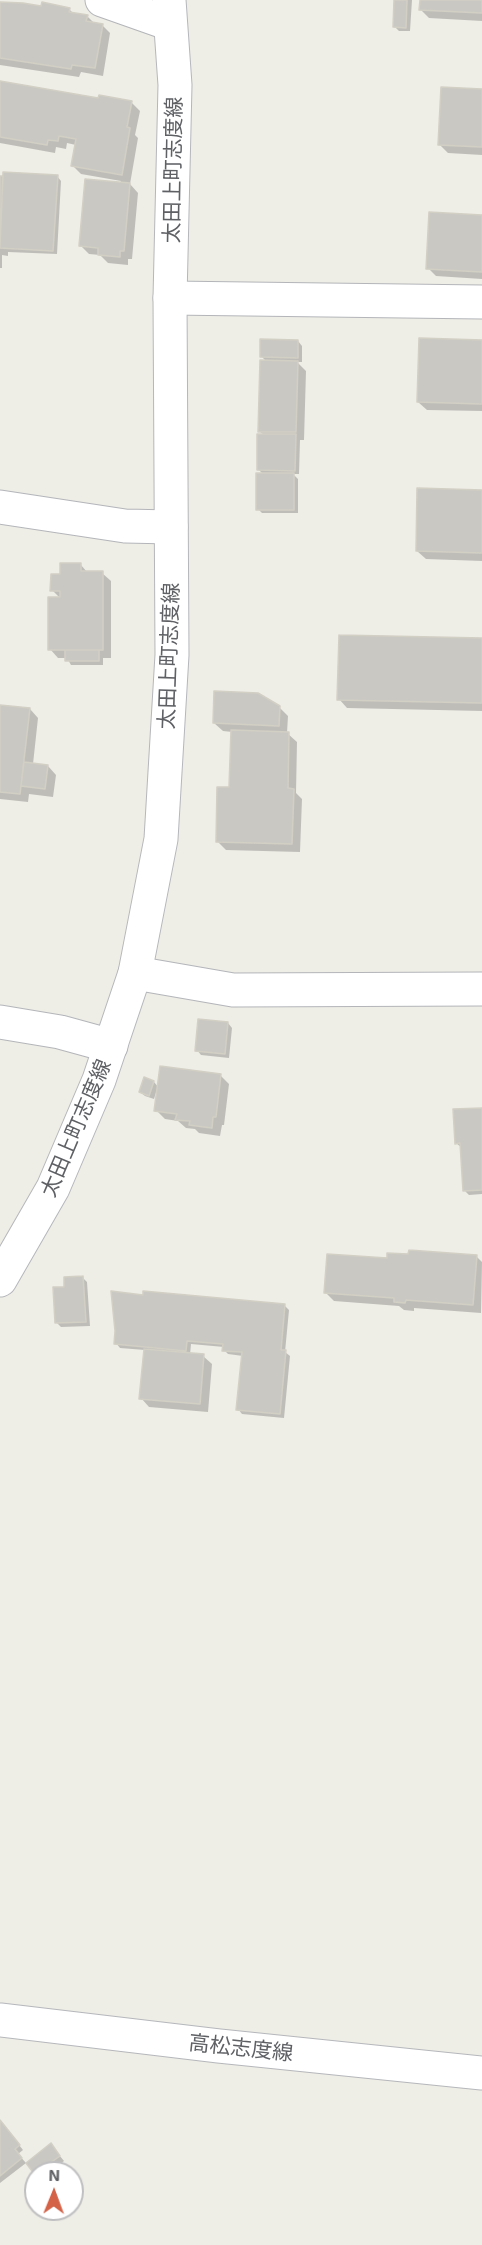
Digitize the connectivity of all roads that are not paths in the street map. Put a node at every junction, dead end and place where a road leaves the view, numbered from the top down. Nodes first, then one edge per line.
1 (102, 0) edge
2 (169, 12) edge
3 (170, 298) junction
4 (482, 302) edge
5 (0, 507) edge
6 (171, 527) junction
7 (135, 973) junction
8 (482, 989) edge
9 (0, 1022) edge
10 (111, 1046) junction
11 (0, 1280) edge
12 (0, 2020) edge
13 (482, 2073) edge

1 - 2 main road
2 - 3 main road, 太田上町志度線
3 - 4 main road
3 - 6 main road, 太田上町志度線
5 - 6 main road
6 - 7 main road, 太田上町志度線
7 - 8 main road
7 - 10 main road, 太田上町志度線
9 - 10 main road
10 - 11 main road, 太田上町志度線
12 - 13 main road, 高松志度線

